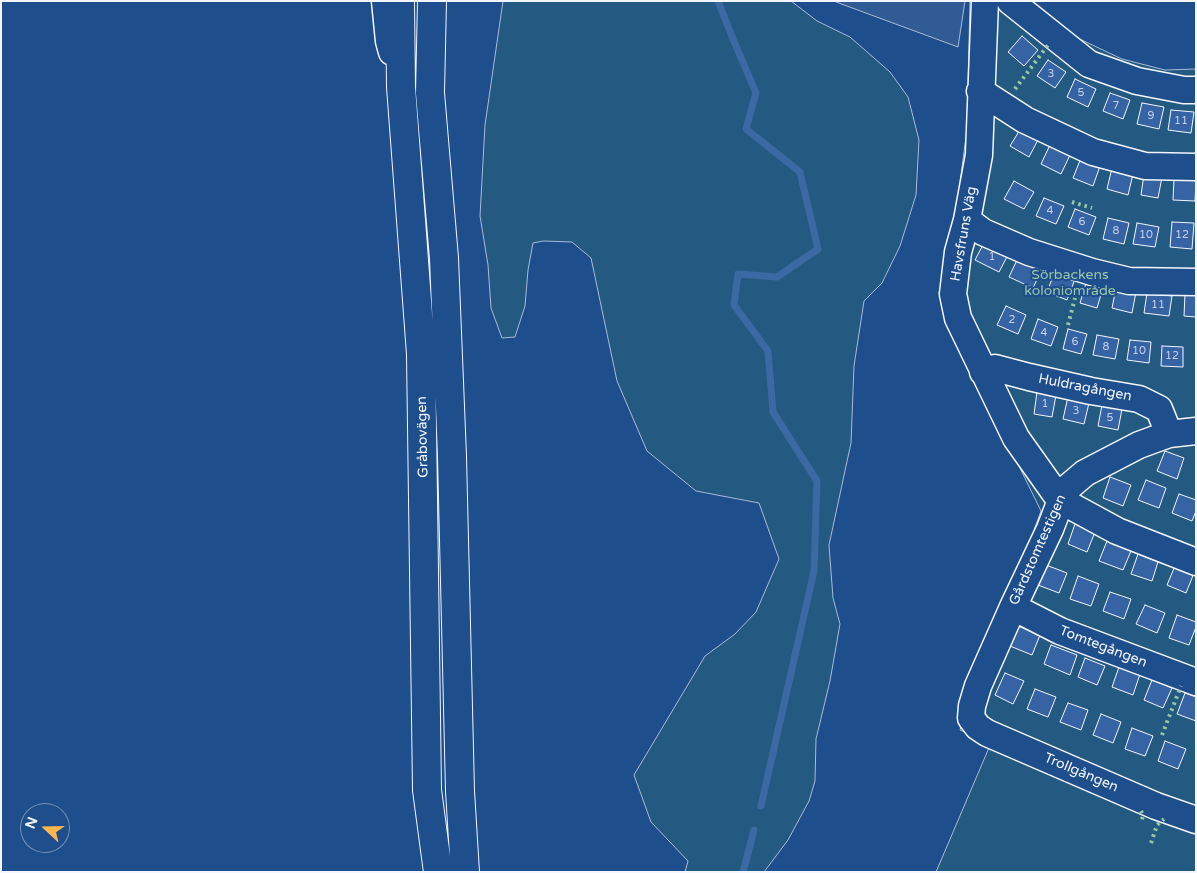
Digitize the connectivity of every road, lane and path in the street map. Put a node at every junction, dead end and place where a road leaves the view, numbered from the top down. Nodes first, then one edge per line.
1 (385, 1) edge
2 (400, 1) edge
3 (432, 1) edge
4 (985, 1) edge
5 (1010, 1) edge
6 (401, 87) junction
7 (1196, 90) edge
8 (980, 91) junction
9 (1196, 167) edge
10 (967, 220) junction
11 (1196, 282) edge
12 (983, 372) junction
13 (1196, 431) edge
14 (1169, 434) junction
15 (1060, 500) junction
16 (1196, 562) edge
17 (1012, 607) junction
18 (1196, 682) edge
19 (971, 718) joint
20 (1196, 820) edge
21 (438, 872) edge
22 (465, 872) edge

1 - 6 street
2 - 6 main road, Gråbovägen
3 - 22 main road, Gråbovägen
4 - 8 street, Havsfruns Väg
5 - 7 street
6 - 21 main road, Gråbovägen
8 - 9 street
8 - 10 street, Havsfruns Väg
10 - 11 street
10 - 12 street, Havsfruns Väg
12 - 14 street, Huldragången
12 - 15 street, Havsfruns Väg
13 - 14 street, Gårdstomtestigen
14 - 15 street, Gårdstomtestigen
15 - 16 street
15 - 17 street, Gårdstomtestigen
17 - 18 street, Tomtegången
17 - 19 street, Gårdstomtestigen
19 - 20 street, Trollgången

